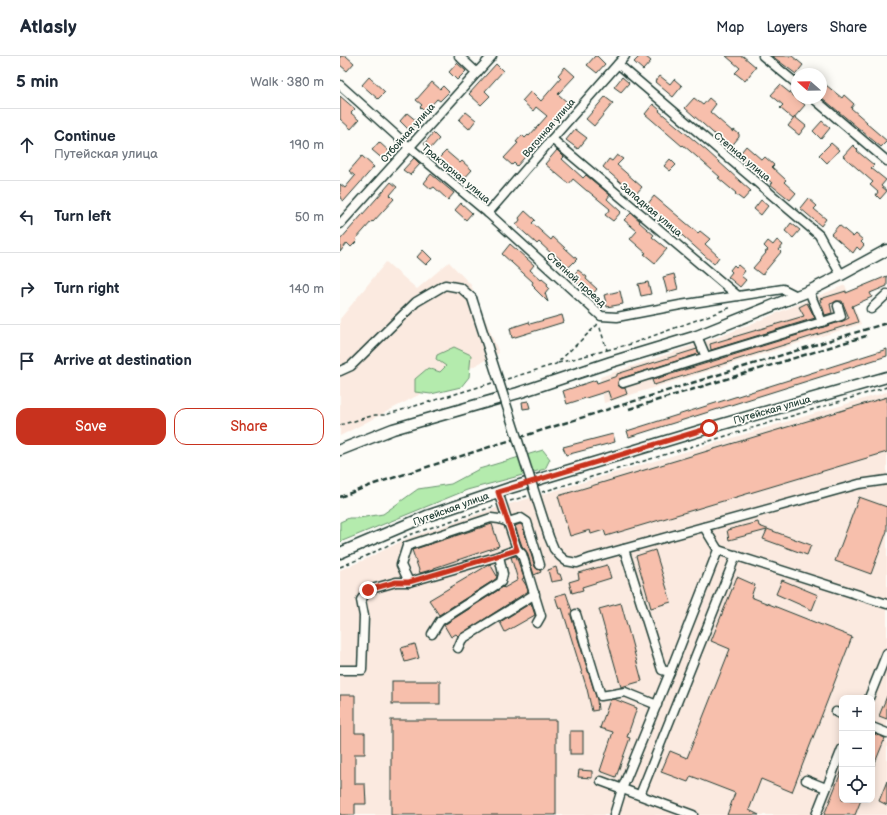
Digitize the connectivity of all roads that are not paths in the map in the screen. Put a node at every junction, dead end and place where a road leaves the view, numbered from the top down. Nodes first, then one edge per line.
1 (459, 56) edge
2 (492, 56) edge
3 (625, 56) edge
4 (764, 56) edge
5 (618, 64) junction
6 (477, 72) junction
7 (791, 79) edge
8 (340, 85) edge
9 (820, 104) edge
10 (552, 139) junction
11 (409, 147) junction
12 (887, 161) edge
13 (488, 213) junction
14 (343, 214) edge
15 (340, 224) edge
16 (886, 253) edge
17 (841, 275) junction
18 (809, 291) junction
19 (887, 294) edge
20 (738, 296) junction
21 (797, 296) junction
22 (838, 306) dead end
23 (871, 309) dead end
24 (822, 322) junction
25 (697, 336) junction
26 (706, 358) junction
27 (340, 371) edge
28 (887, 377) edge
29 (624, 383) dead end
30 (340, 450) edge
31 (887, 480) edge
32 (498, 492) junction
33 (508, 522) junction
34 (704, 527) junction
35 (624, 549) junction
36 (517, 550) junction
37 (718, 550) junction
38 (340, 553) edge
39 (499, 556) junction
40 (736, 556) junction
41 (540, 565) dead end
42 (409, 582) junction
43 (535, 594) junction
44 (887, 604) edge
45 (576, 614) dead end
46 (537, 623) dead end
47 (432, 634) dead end
48 (458, 648) dead end
49 (887, 653) edge
50 (340, 670) edge
51 (670, 672) junction
52 (869, 695) edge
53 (657, 705) junction
54 (875, 728) edge
55 (887, 733) edge
56 (839, 756) edge
57 (806, 780) dead end
58 (601, 781) dead end
59 (826, 788) junction
60 (622, 789) junction
61 (640, 795) junction
62 (678, 812) edge
63 (614, 815) edge
64 (693, 815) edge
65 (816, 815) edge

1 - 6 street
2 - 6 street, Отбойная улица
3 - 5 street, Вагонная улица
4 - 7 street
5 - 10 street, Вагонная улица
5 - 17 street, Степная улица
6 - 11 street, Отбойная улица
8 - 11 street, Тракторная улица
9 - 12 street
10 - 13 street, Вагонная улица
10 - 20 street, Западная улица
11 - 13 street, Тракторная улица
11 - 14 street, Отбойная улица
13 - 20 street, Степной проезд
14 - 15 street, Отбойная улица
16 - 17 main road
17 - 18 main road
18 - 21 main road
18 - 24 street
19 - 23 street
20 - 21 street, Степной проезд
21 - 25 main road
22 - 24 street
24 - 26 street
25 - 26 street
25 - 30 main road
26 - 29 street
27 - 35 street, bridge
28 - 32 main road, Путейская улица
31 - 34 street
32 - 33 street
32 - 38 main road, Путейская улица
33 - 36 street
33 - 41 street
33 - 42 street
34 - 35 street
34 - 37 street
35 - 51 street
36 - 39 street
36 - 43 street
37 - 40 street
37 - 51 street
39 - 42 street
39 - 47 street
40 - 44 street
40 - 61 street
42 - 50 street
43 - 46 street
43 - 48 street
45 - 53 street
49 - 52 street
51 - 53 street
53 - 60 street
54 - 55 street
56 - 59 street
57 - 59 street
58 - 60 street
59 - 65 street
60 - 61 street
60 - 63 street
61 - 62 street
62 - 64 street

